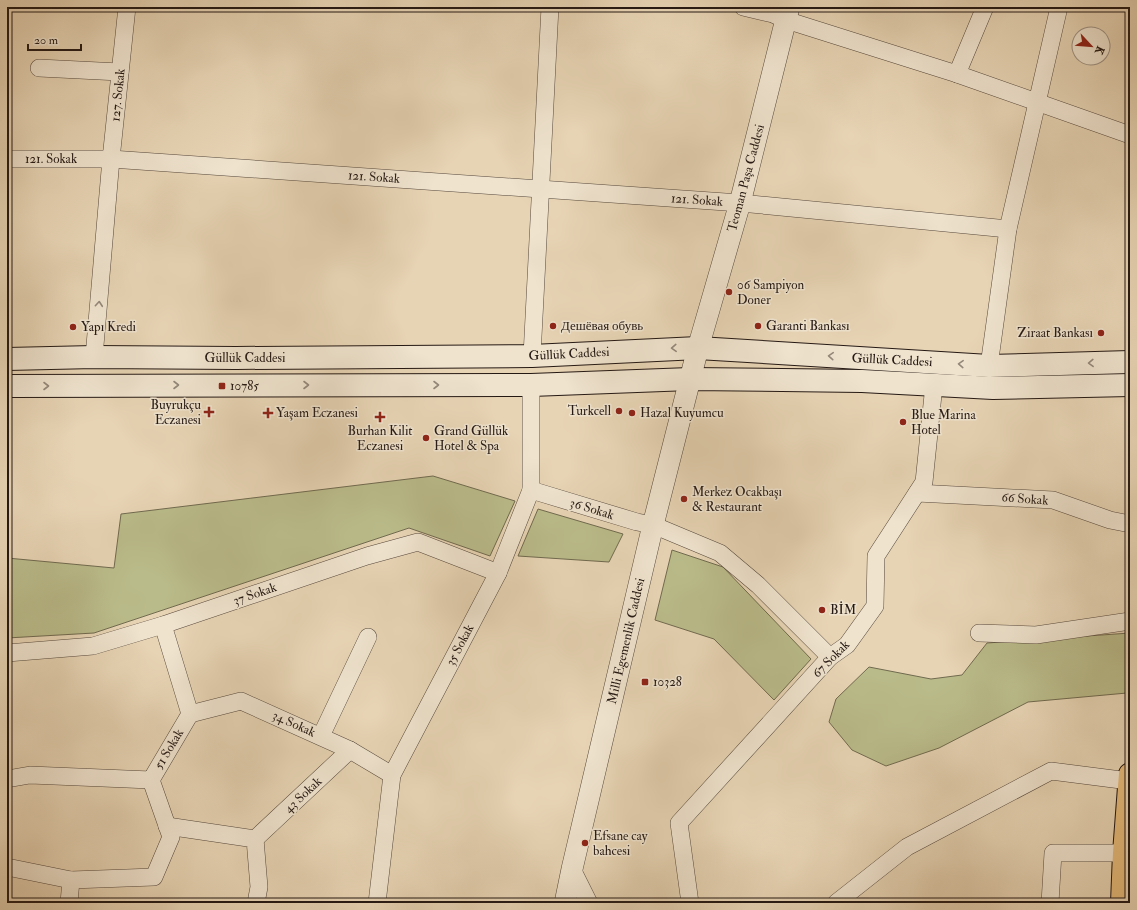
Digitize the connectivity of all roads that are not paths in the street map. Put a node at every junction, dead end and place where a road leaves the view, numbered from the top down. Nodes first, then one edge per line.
1 (127, 7) edge
2 (550, 7) edge
3 (743, 7) edge
4 (984, 7) edge
5 (1059, 7) edge
6 (788, 13) edge
7 (39, 68) dead end
8 (120, 72) junction
9 (957, 74) junction
10 (1038, 103) junction
11 (1130, 135) edge
12 (7, 159) edge
13 (111, 159) junction
14 (540, 189) junction
15 (740, 203) junction
16 (1008, 230) junction
17 (698, 348) junction
18 (532, 356) junction
19 (94, 357) junction
20 (7, 359) edge
21 (1130, 362) edge
22 (990, 366) junction
23 (690, 379) junction
24 (1130, 384) edge
25 (531, 385) junction
26 (934, 385) junction
27 (7, 386) edge
28 (531, 490) junction
29 (917, 493) junction
30 (1130, 524) edge
31 (653, 525) junction
32 (498, 573) junction
33 (1130, 621) edge
34 (163, 625) junction
35 (979, 634) dead end
36 (368, 637) dead end
37 (7, 653) edge
38 (830, 657) junction
39 (190, 714) junction
40 (321, 736) junction
41 (350, 750) junction
42 (392, 775) junction
43 (1130, 778) edge
44 (7, 779) edge
45 (151, 780) junction
46 (167, 826) junction
47 (255, 839) junction
48 (1124, 853) junction
49 (7, 867) edge
50 (572, 869) junction
51 (71, 880) junction
52 (69, 903) edge
53 (256, 903) edge
54 (377, 903) edge
55 (565, 903) edge
56 (589, 903) edge
57 (690, 903) edge
58 (836, 903) edge
59 (1050, 903) edge
60 (1122, 903) edge

1 - 8 street, 127. Sokak
2 - 14 street
3 - 6 street
4 - 9 street
5 - 10 street
6 - 9 street
6 - 15 street, Teoman Paşa Caddesi
7 - 8 street
8 - 13 street, 127. Sokak
9 - 10 street
10 - 11 street
10 - 16 street
12 - 13 street, 121. Sokak
13 - 14 street, 121. Sokak
19 -> 13 street, 127. Sokak
14 - 15 street, 121. Sokak
14 - 18 street
15 - 16 street, 121. Sokak
15 - 17 street, Teoman Paşa Caddesi
16 - 22 street
17 -> 18 main road, Güllük Caddesi
22 -> 17 main road, Güllük Caddesi
17 - 23 street, Teoman Paşa Caddesi
18 - 19 main road, Güllük Caddesi
19 - 20 main road, Güllük Caddesi
21 -> 22 main road, Güllük Caddesi
23 - 25 main road, Güllük Caddesi
23 - 26 main road, Güllük Caddesi
23 - 31 street, Milli Egemenlik Caddesi
24 - 26 main road, Güllük Caddesi
27 -> 25 main road, Güllük Caddesi
25 - 28 street, 35 Sokak
26 - 29 street, 67 Sokak
28 - 31 street, 36 Sokak
28 - 32 street, 35 Sokak
29 - 30 street, 66 Sokak
29 - 38 street, 67 Sokak
31 - 38 street, 36 Sokak
31 - 50 street, Milli Egemenlik Caddesi
32 - 34 street, 37 Sokak
32 - 42 street, 35 Sokak
33 - 35 street
34 - 37 street, 37 Sokak
34 - 39 street, 51 Sokak
36 - 40 street
38 - 57 street, 67 Sokak
39 - 40 street, 34 Sokak
39 - 45 street, 51 Sokak
40 - 41 street, 34 Sokak
41 - 42 street, 34 Sokak
41 - 47 street, 43 Sokak
42 - 54 street, 35 Sokak
43 - 48 main road
43 - 58 street
44 - 45 street, 51 Sokak
45 - 46 street
46 - 47 street
46 - 51 street
47 - 53 street
48 - 59 street
48 - 60 main road
49 - 51 street
50 - 55 street, Milli Egemenlik Caddesi
50 - 56 street
51 - 52 street

